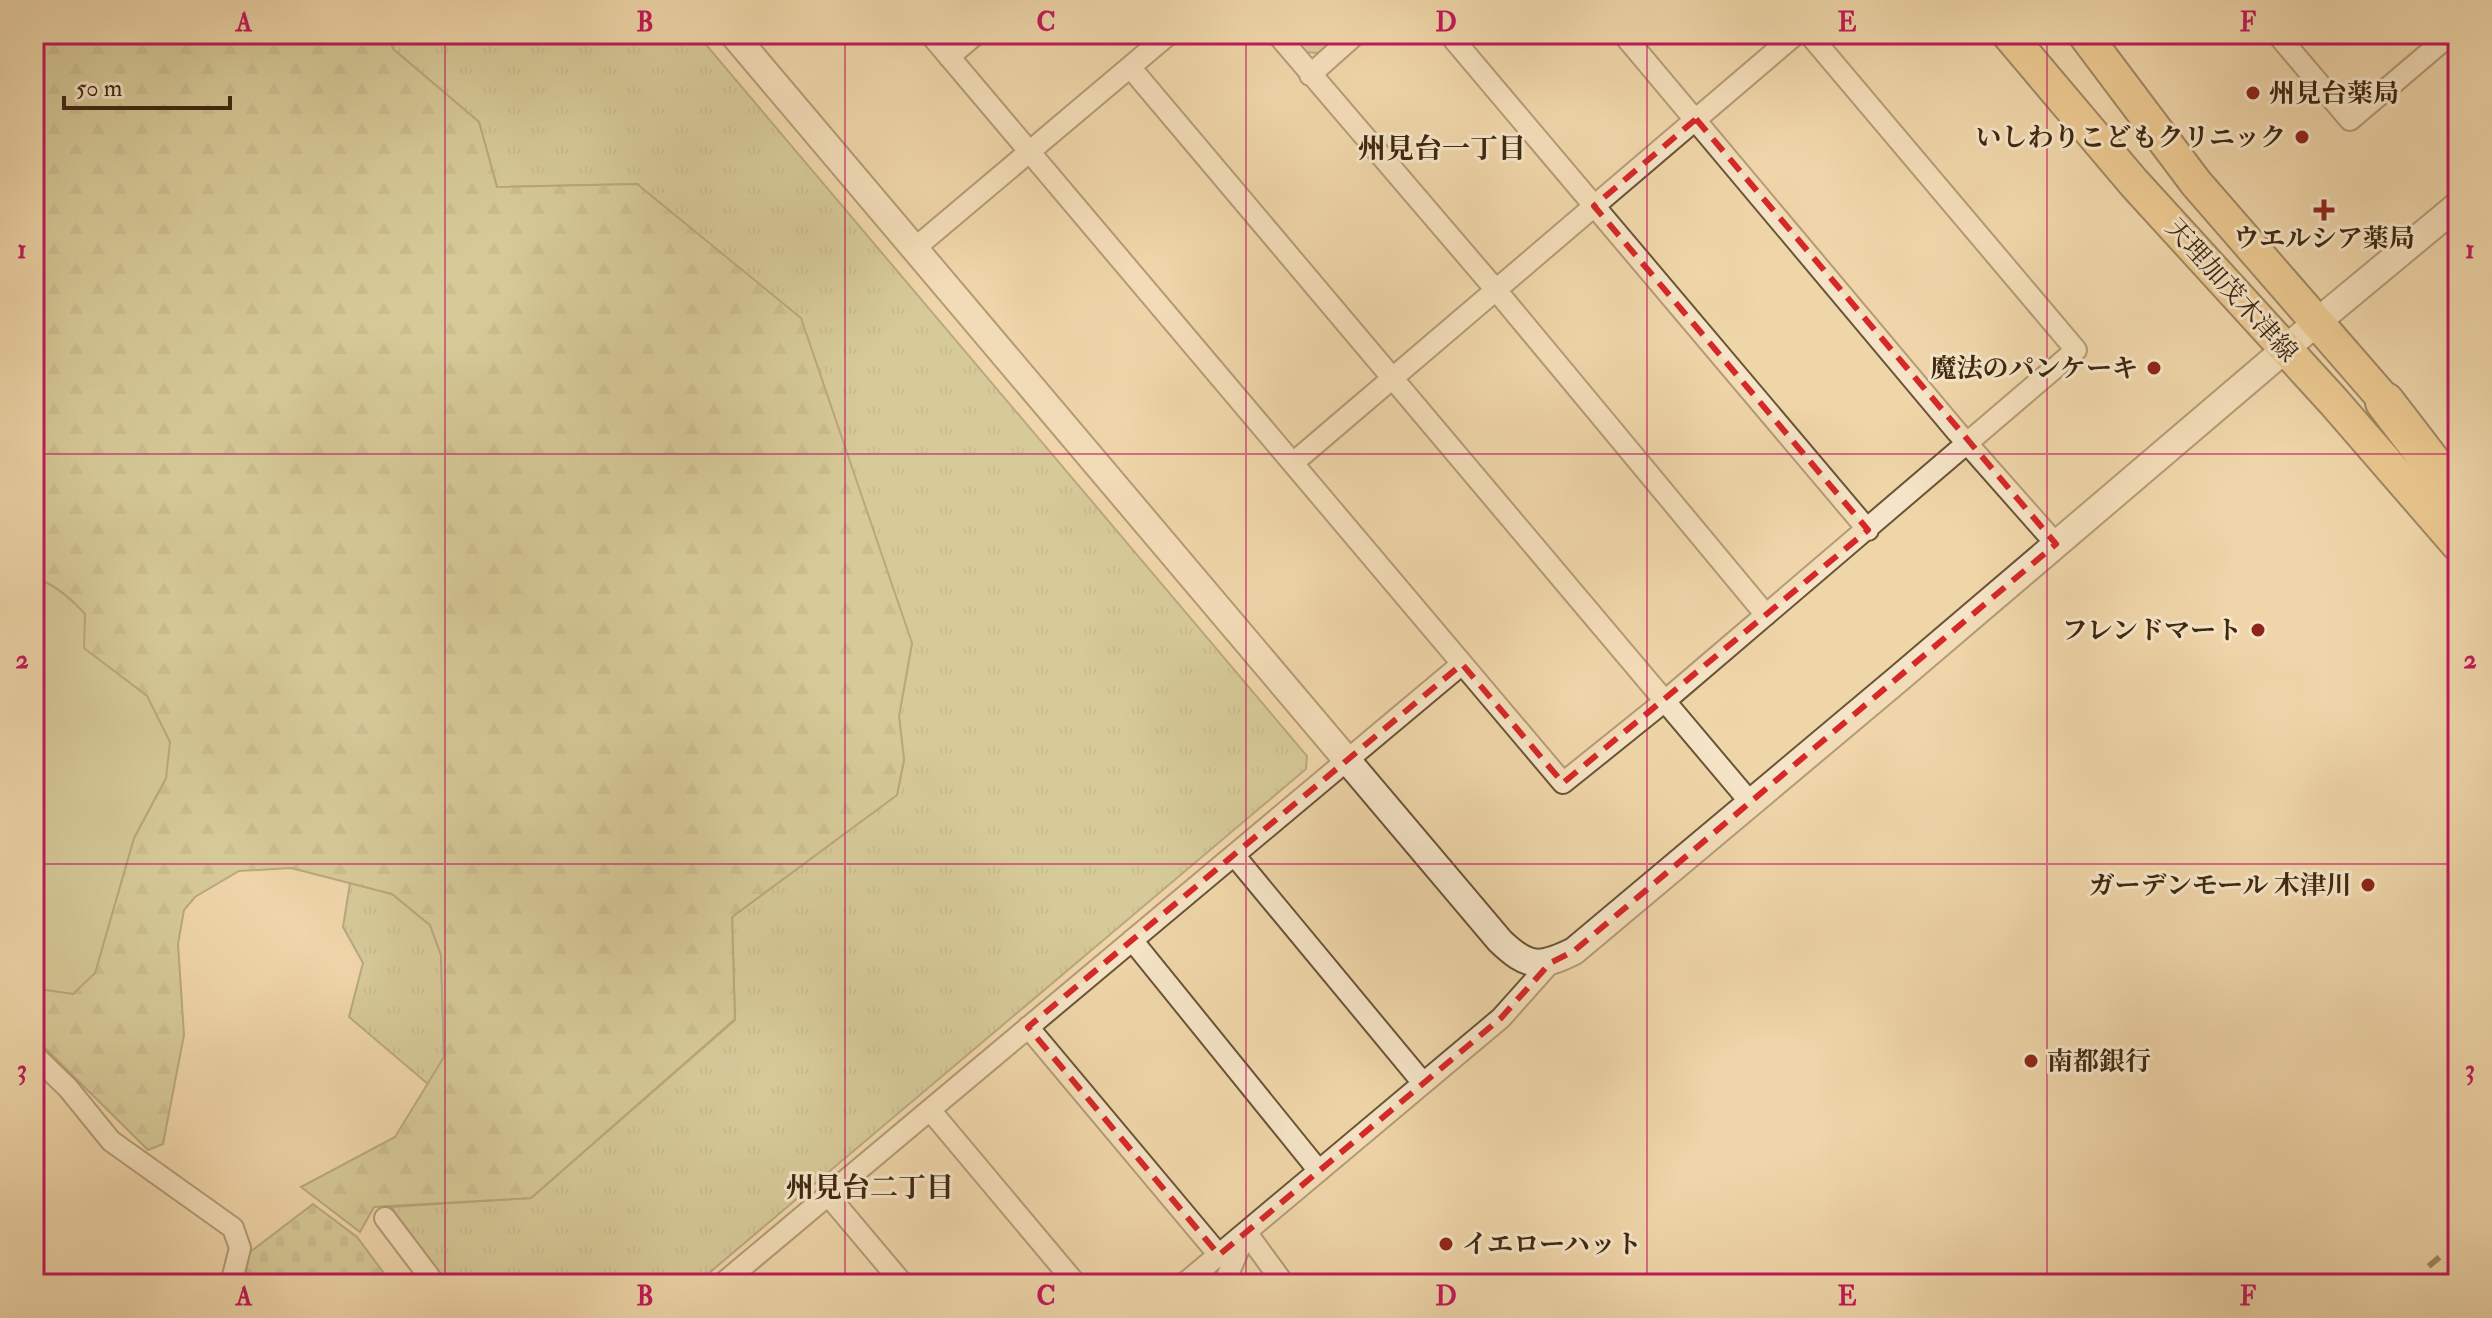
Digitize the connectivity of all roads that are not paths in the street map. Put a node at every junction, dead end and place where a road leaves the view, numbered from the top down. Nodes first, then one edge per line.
1 (733, 34) edge
2 (930, 34) edge
3 (976, 34) edge
4 (1169, 34) edge
5 (1277, 34) edge
6 (1356, 34) edge
7 (1449, 34) edge
8 (1623, 34) edge
9 (1796, 34) edge
10 (1809, 34) edge
11 (2008, 34) edge
12 (2084, 34) edge
13 (2277, 34) edge
14 (2451, 34) edge
15 (949, 57) junction
16 (1130, 67) junction
17 (1310, 75) junction
18 (1696, 119) junction
19 (1029, 152) junction
20 (2458, 205) edge
21 (1594, 206) junction
22 (914, 249) junction
23 (1496, 290) junction
24 (2317, 322) junction
25 (2285, 349) junction
26 (1393, 378) junction
27 (2385, 402) junction
28 (1968, 444) junction
29 (1293, 463) junction
30 (2458, 480) edge
31 (2458, 497) edge
32 (1868, 530) junction
33 (2056, 544) junction
34 (2458, 545) edge
35 (1766, 615) junction
36 (1462, 664) junction
37 (1665, 701) junction
38 (1347, 760) junction
39 (1750, 802) junction
40 (1234, 855) junction
41 (1132, 940) junction
42 (1550, 963) junction
43 (1028, 1027) junction
44 (34, 1055) edge
45 (1423, 1083) junction
46 (930, 1110) junction
47 (1319, 1171) junction
48 (828, 1195) junction
49 (385, 1218) dead end
50 (1246, 1232) junction
51 (1219, 1255) junction
52 (725, 1283) edge
53 (231, 1284) edge
54 (435, 1284) edge
55 (903, 1284) edge
56 (1076, 1284) edge
57 (1184, 1284) edge
58 (1224, 1284) edge
59 (1284, 1284) edge

1 - 22 street
2 - 15 street
3 - 15 street
4 - 16 street
5 - 17 street
6 - 17 street
7 - 21 street
8 - 18 street
9 - 18 street
10 - 28 street
11 - 25 main road, 天理加茂木津線
12 - 24 main road, 天理加茂木津線
13 - 14 street
15 - 19 street
16 - 19 street
16 - 26 street
17 - 23 street
18 - 21 street
18 - 28 street
19 - 22 street
19 - 29 street
20 - 24 street
21 - 23 street
21 - 32 street
22 - 38 street
23 - 26 street
23 - 35 street
24 - 25 street
24 - 27 main road, 天理加茂木津線
25 - 33 street
25 - 34 main road, 天理加茂木津線
26 - 29 street
26 - 37 street
27 - 30 main road, 天理加茂木津線
27 - 31 highway
28 - 32 street
28 - 33 street
29 - 36 street
32 - 35 street
33 - 39 street
35 - 37 street
36 - 37 street
36 - 38 street
37 - 39 street
38 - 40 street
38 - 42 street
39 - 42 street
40 - 41 street
40 - 45 street
41 - 43 street
41 - 47 street
42 - 45 street
43 - 46 street
43 - 51 street
44 - 53 street
45 - 47 street
46 - 48 street
46 - 56 street
47 - 50 street
48 - 52 street
48 - 55 street
49 - 54 street
50 - 51 street
50 - 58 street
50 - 59 street
51 - 57 street

